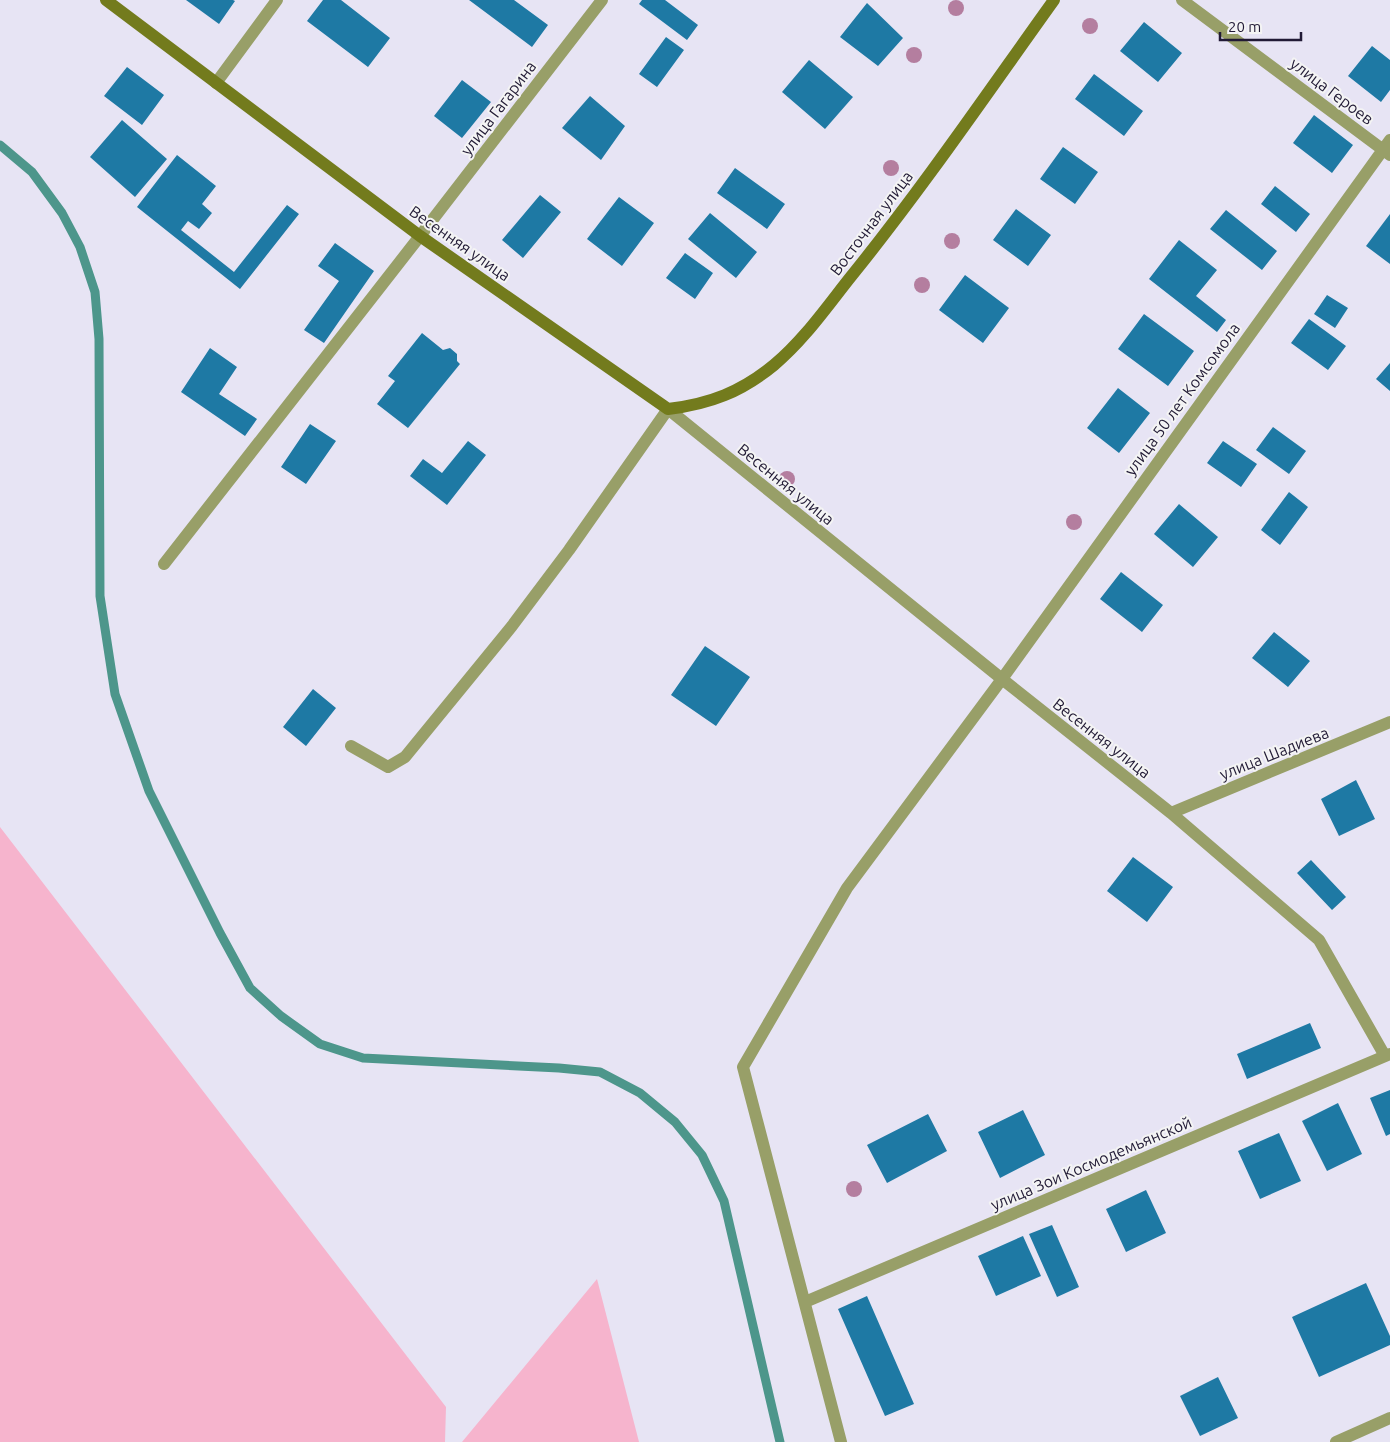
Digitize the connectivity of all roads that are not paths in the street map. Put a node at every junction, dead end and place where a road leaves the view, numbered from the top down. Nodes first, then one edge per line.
1 (106, 0) edge
2 (276, 0) edge
3 (602, 0) edge
4 (1054, 0) edge
5 (1182, 0) edge
6 (216, 83) junction
7 (1388, 148) edge
8 (420, 236) junction
9 (668, 409) junction
10 (164, 564) dead end
11 (1002, 679) junction
12 (1390, 722) edge
13 (351, 746) dead end
14 (1170, 813) junction
15 (1387, 1055) edge
16 (804, 1302) junction
17 (1390, 1418) edge
18 (841, 1442) edge
19 (1336, 1442) edge

1 - 6 street, Весенняя улица
2 - 6 street
3 - 8 street, улица Гагарина
4 - 9 street, Восточная улица
5 - 7 street, улица Героев
6 - 8 street, Весенняя улица
7 - 11 street, улица 50 лет Комсомола
8 - 9 street, Весенняя улица
8 - 10 street, улица Гагарина
9 - 11 street, Весенняя улица
9 - 13 street
11 - 14 street, Весенняя улица
11 - 16 street, улица 50 лет Комсомола
12 - 14 street, улица Шадиева
14 - 15 street, Весенняя улица
15 - 16 street, улица Зои Космодемьянской
16 - 18 street, улица 50 лет Комсомола
17 - 19 street

